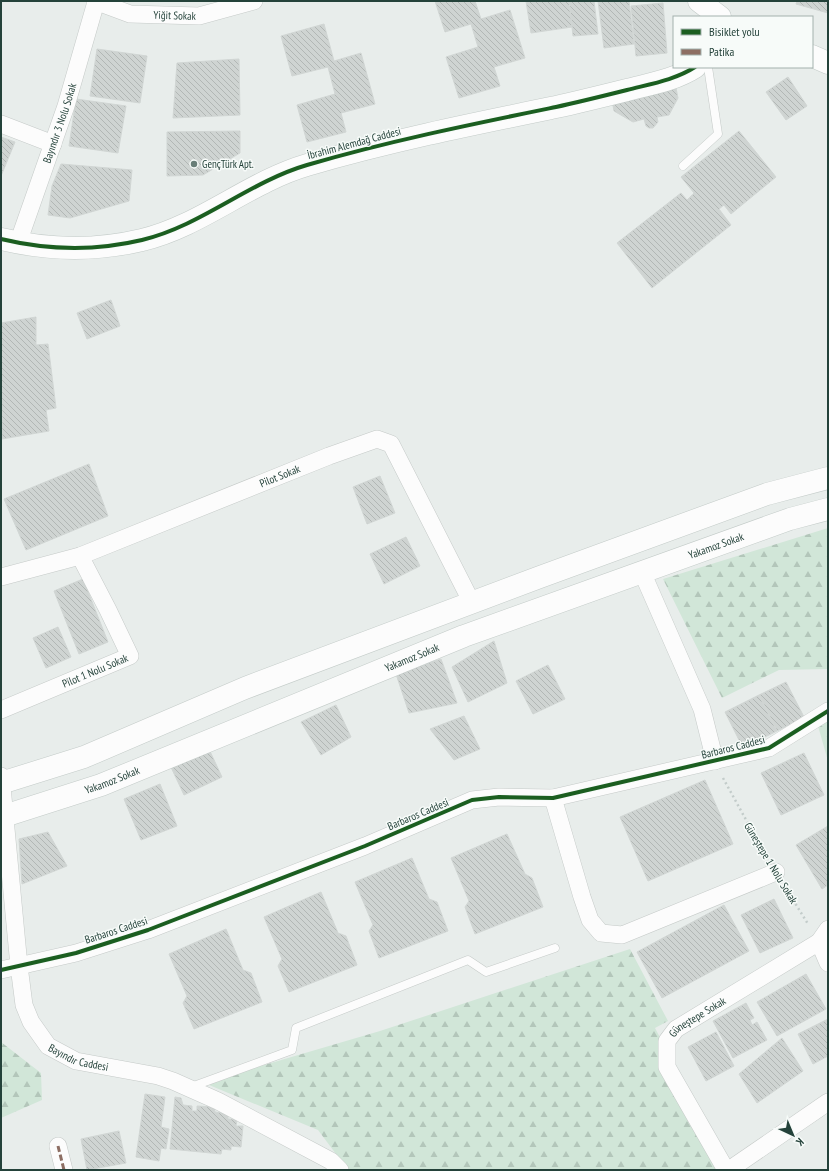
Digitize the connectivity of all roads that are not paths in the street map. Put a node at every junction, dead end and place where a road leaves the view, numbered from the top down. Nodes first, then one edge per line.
1 (95, 1) edge
2 (254, 1) edge
3 (699, 1) edge
4 (719, 16) edge
5 (813, 56) edge
6 (828, 63) edge
7 (693, 68) edge
8 (708, 68) edge
9 (1, 124) edge
10 (53, 144) junction
11 (683, 166) dead end
12 (9, 241) edge
13 (828, 478) edge
14 (828, 509) edge
15 (80, 556) junction
16 (642, 572) junction
17 (1, 576) edge
18 (472, 603) junction
19 (1, 710) edge
20 (828, 711) edge
21 (715, 762) junction
22 (1, 780) edge
23 (553, 798) junction
24 (3, 816) edge
25 (776, 872) road end
26 (823, 935) edge
27 (555, 948) dead end
28 (828, 963) edge
29 (19, 966) junction
30 (1, 970) edge
31 (188, 1088) junction
32 (828, 1102) edge
33 (58, 1146) dead end
34 (64, 1170) edge
35 (340, 1170) edge
36 (727, 1170) edge

1 - 2 street, Yiğit Sokak
1 - 10 street, Bayındır 3 Nolu Sokak
3 - 4 main road
5 - 6 main road
7 - 12 main road, İbrahim Alemdağ Caddesi
8 - 11 lane
9 - 10 street
10 - 12 street, Bayındır 3 Nolu Sokak
13 - 18 main road
14 - 16 main road, Yakamoz Sokak
15 - 17 street, Pilot Sokak
15 - 18 street, Pilot Sokak
15 - 19 street, Pilot 1 Nolu Sokak
16 - 21 street
16 - 24 main road, Yakamoz Sokak
18 - 22 main road
20 - 21 street, Barbaros Caddesi
21 - 23 street, Barbaros Caddesi
22 - 24 street, Bayındır Caddesi
23 - 25 street
23 - 29 street, Barbaros Caddesi
24 - 29 street, Bayındır Caddesi
26 - 28 street
26 - 36 street, Güneştepe Sokak
27 - 31 lane
29 - 30 street, Barbaros Caddesi
29 - 31 street, Bayındır Caddesi
31 - 35 street, Bayındır Caddesi
32 - 36 street
33 - 34 street

